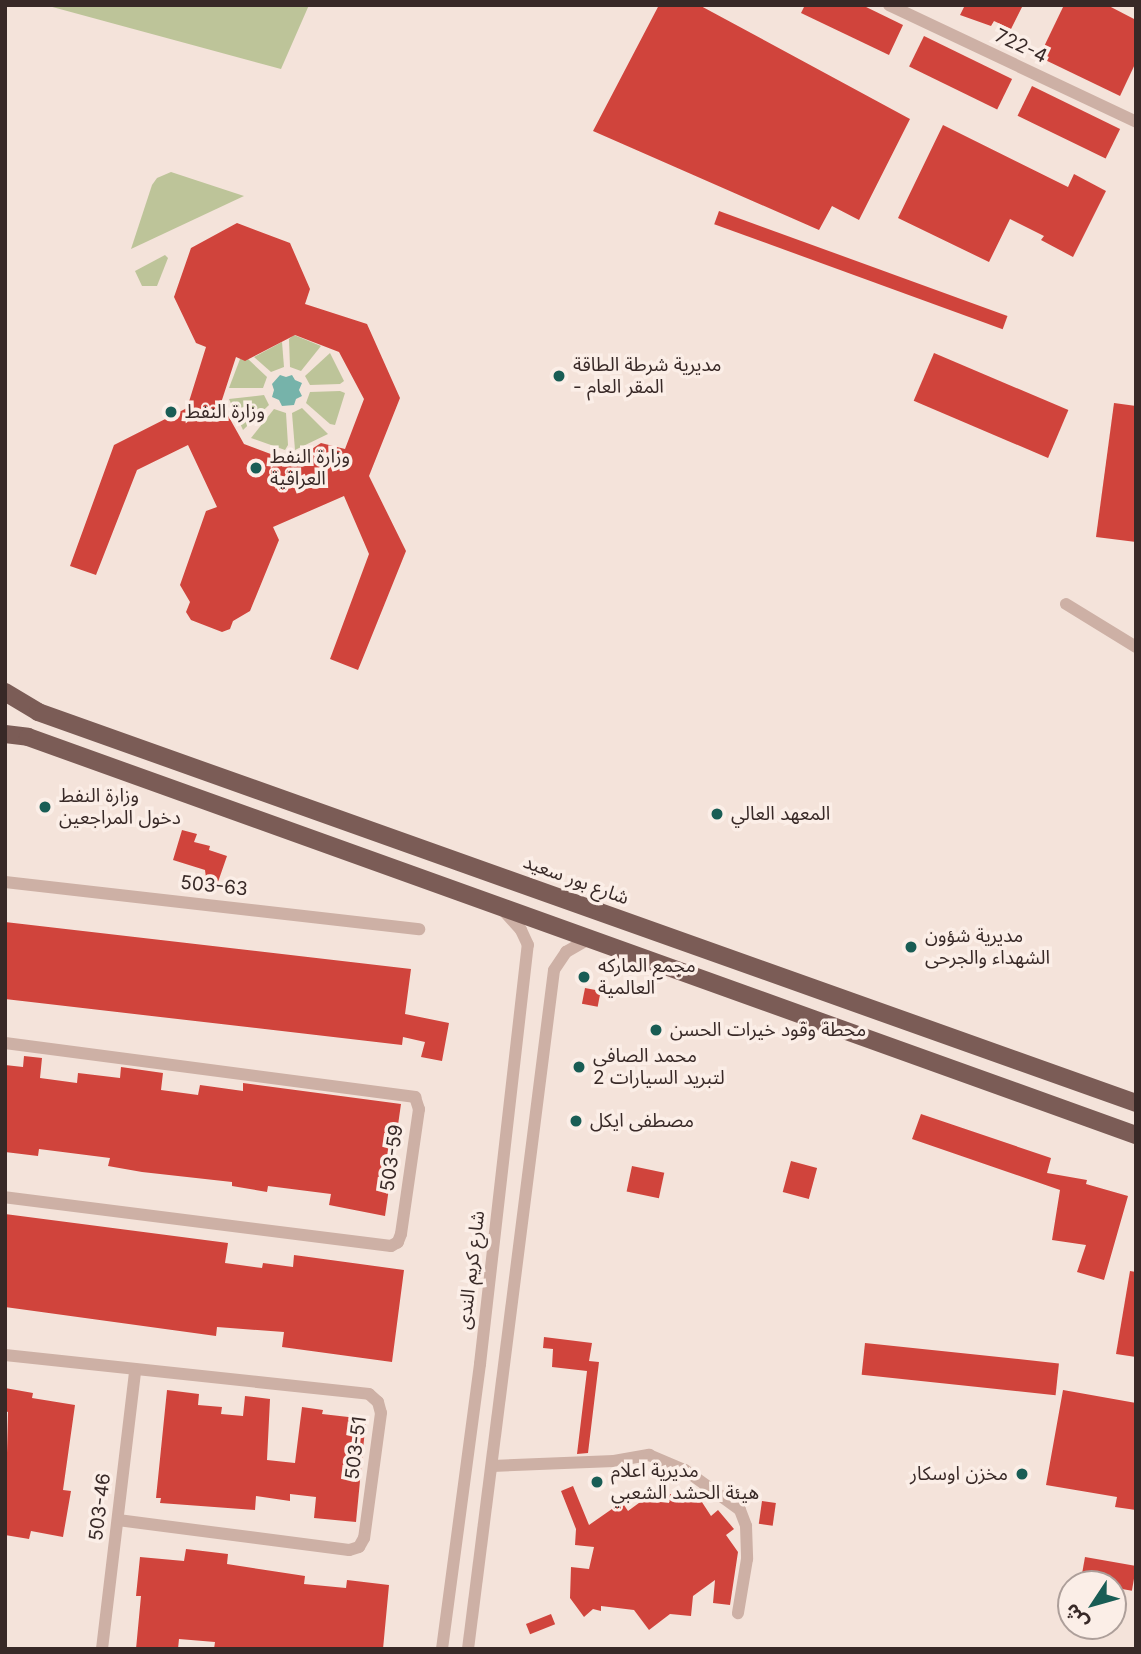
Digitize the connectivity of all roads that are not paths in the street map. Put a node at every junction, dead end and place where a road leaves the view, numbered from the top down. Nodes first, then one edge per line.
1 (889, 5) edge
2 (1136, 122) edge
3 (1066, 604) dead end
4 (1136, 647) edge
5 (5, 692) edge
6 (5, 700) edge
7 (38, 712) junction
8 (5, 728) edge
9 (5, 734) edge
10 (28, 737) junction
11 (5, 882) edge
12 (499, 906) junction
13 (419, 929) dead end
14 (590, 938) junction
15 (5, 1043) edge
16 (1136, 1103) edge
17 (1136, 1135) edge
18 (5, 1196) edge
19 (5, 1355) edge
20 (480, 1364) junction
21 (502, 1367) junction
22 (135, 1371) junction
23 (492, 1465) junction
24 (118, 1520) junction
25 (738, 1613) dead end
26 (103, 1649) edge
27 (442, 1649) edge
28 (468, 1649) edge

1 - 2 street, 722-4
3 - 4 street
5 - 7 main road, شارع بور سعيد
6 - 7 main road
7 - 16 main road, شارع بور سعيد
8 - 10 main road
9 - 10 main road
10 - 12 main road
11 - 13 street, 503-63
12 - 14 main road
12 - 20 street, شارع كريم الندى
14 - 17 main road
14 - 21 street
15 - 18 street, 503-59
19 - 22 street, 503-51
20 - 21 street
20 - 27 street, شارع كريم الندى
21 - 23 street
22 - 24 street, 503-46
22 - 24 street, 503-51
23 - 25 street
23 - 28 street
24 - 26 street, 503-46

